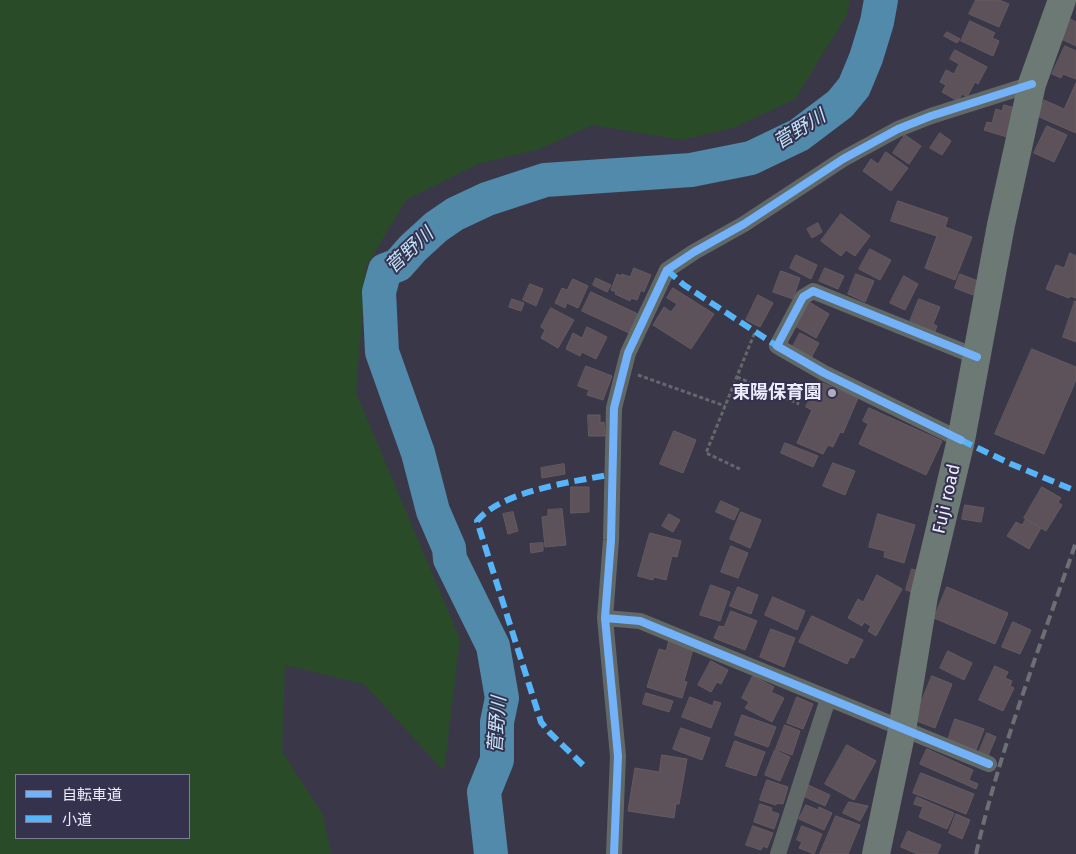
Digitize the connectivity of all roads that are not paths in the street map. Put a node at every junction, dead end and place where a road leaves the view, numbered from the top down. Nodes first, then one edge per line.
1 (1066, 4) edge
2 (1032, 84) junction
3 (977, 357) junction
4 (961, 440) junction
5 (605, 618) junction
6 (828, 699) junction
7 (902, 730) junction
8 (990, 764) dead end
9 (614, 854) edge
10 (778, 854) edge
11 (876, 854) edge

1 - 2 highway, Fuji road
2 - 3 highway, Fuji road
2 - 5 street
3 - 4 highway, Fuji road
3 - 4 street
4 - 7 highway, Fuji road
5 - 6 street
5 - 9 street
6 - 7 street
6 - 10 street
7 - 8 street
7 - 11 highway, Fuji road

